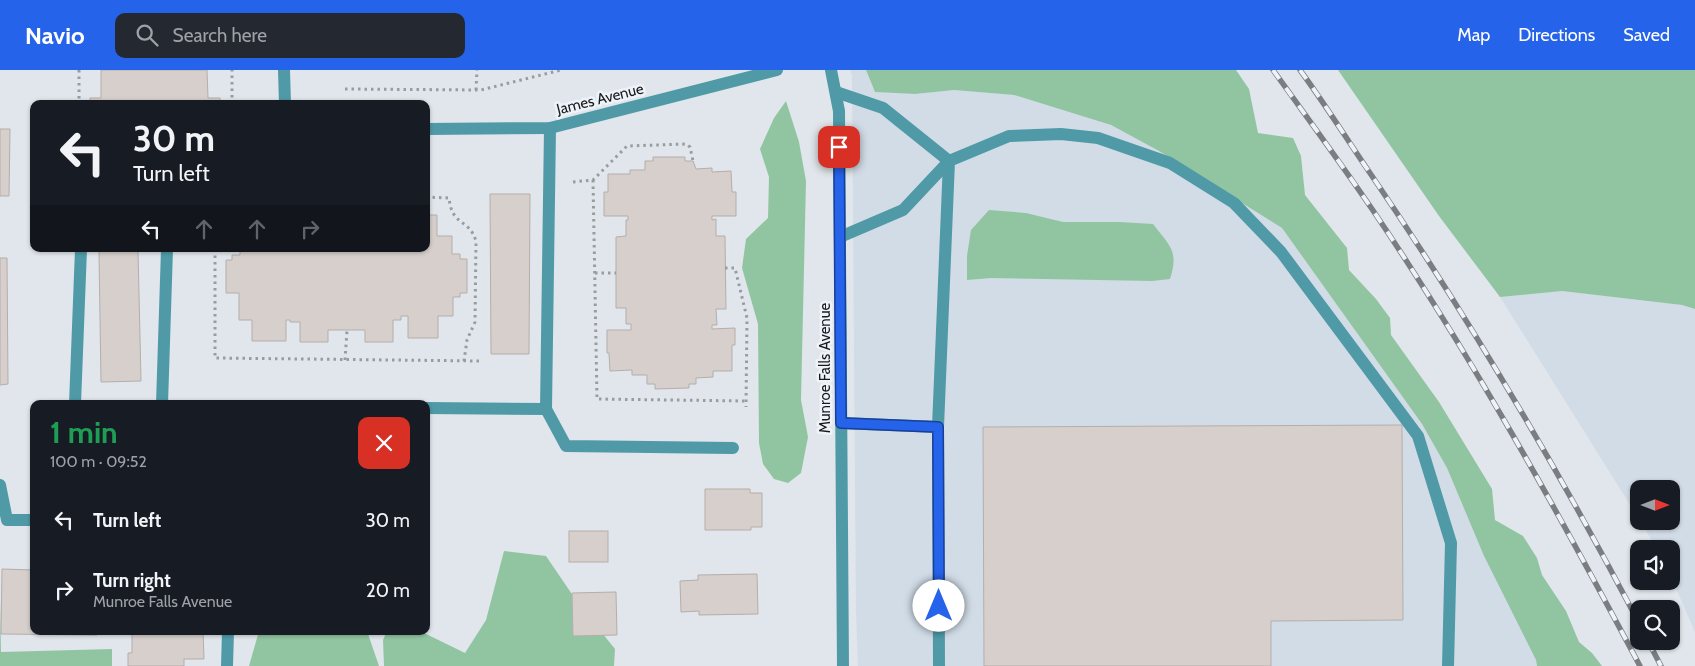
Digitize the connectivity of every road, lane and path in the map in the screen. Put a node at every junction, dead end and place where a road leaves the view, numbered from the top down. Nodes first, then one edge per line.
1 (79, 70) edge
2 (232, 70) edge
3 (284, 70) edge
4 (477, 70) edge
5 (561, 70) edge
6 (777, 70) edge
7 (831, 70) edge
8 (346, 89) dead end
9 (476, 90) junction
10 (836, 92) junction
11 (79, 100) edge
12 (232, 100) edge
13 (285, 100) edge
14 (550, 128) junction
15 (430, 129) edge
16 (693, 161) dead end
17 (949, 161) junction
18 (593, 180) junction
19 (566, 182) dead end
20 (430, 197) edge
21 (840, 237) junction
22 (80, 252) edge
23 (167, 252) edge
24 (215, 252) edge
25 (725, 268) dead end
26 (595, 273) junction
27 (616, 273) dead end
28 (347, 330) dead end
29 (346, 360) junction
30 (464, 361) junction
31 (480, 362) dead end
32 (75, 400) edge
33 (162, 400) edge
34 (746, 401) junction
35 (746, 407) dead end
36 (430, 408) edge
37 (546, 409) junction
38 (841, 423) junction
39 (938, 427) junction
40 (734, 448) dead end
41 (0, 485) edge
42 (30, 520) edge
43 (228, 635) edge
44 (227, 666) edge
45 (843, 666) edge
46 (939, 666) edge
47 (1448, 666) edge

1 - 11 path
2 - 12 path
3 - 13 street
4 - 9 path
5 - 9 path
6 - 14 street, James Avenue
7 - 10 street, Munroe Falls Avenue
8 - 9 path
10 - 17 street
10 - 21 street, Munroe Falls Avenue
14 - 15 street, James Avenue
14 - 37 street
16 - 18 path
17 - 21 street
17 - 39 street
17 - 47 street
18 - 19 path
18 - 26 path
20 - 30 path
21 - 38 street, Munroe Falls Avenue
22 - 32 street
23 - 33 street
24 - 29 path
25 - 34 path
26 - 27 path
26 - 34 path
28 - 29 path
29 - 30 path
30 - 31 path
34 - 35 path
36 - 37 street
37 - 40 street
38 - 39 street
38 - 45 street, Munroe Falls Avenue
39 - 46 street
41 - 42 street
43 - 44 street

